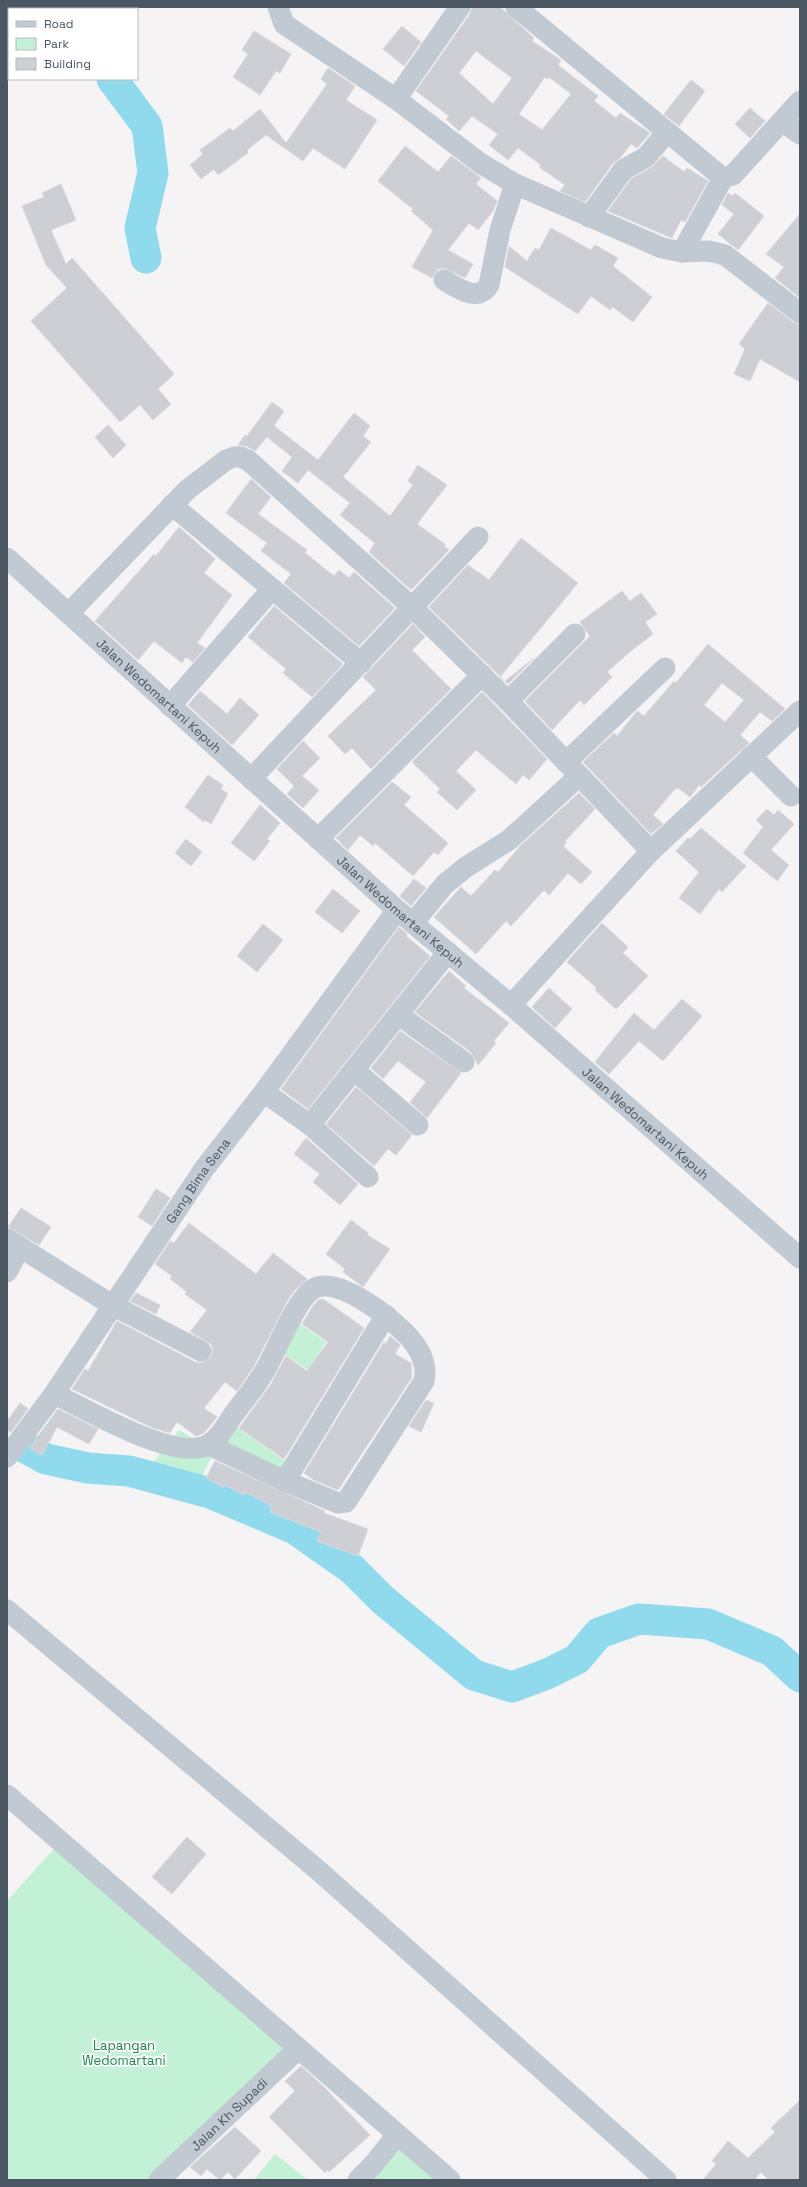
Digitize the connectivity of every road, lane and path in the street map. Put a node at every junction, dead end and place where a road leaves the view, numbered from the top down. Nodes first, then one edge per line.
1 (278, 7) edge
2 (460, 7) edge
3 (516, 7) edge
4 (396, 99) junction
5 (800, 100) edge
6 (782, 121) junction
7 (667, 132) junction
8 (800, 134) edge
9 (723, 178) junction
10 (515, 184) junction
11 (589, 217) junction
12 (682, 252) junction
13 (444, 280) dead end
14 (800, 313) edge
15 (172, 505) junction
16 (478, 537) dead end
17 (7, 558) edge
18 (272, 590) junction
19 (413, 608) junction
20 (69, 613) junction
21 (575, 634) dead end
22 (360, 663) junction
23 (665, 668) dead end
24 (482, 675) junction
25 (508, 701) junction
26 (170, 706) junction
27 (800, 711) edge
28 (751, 756) junction
29 (572, 769) junction
30 (251, 779) junction
31 (791, 796) dead end
32 (318, 838) junction
33 (651, 852) junction
34 (405, 916) junction
35 (448, 952) junction
36 (512, 1005) junction
37 (399, 1015) junction
38 (464, 1062) dead end
39 (354, 1070) junction
40 (264, 1092) junction
41 (418, 1125) dead end
42 (310, 1126) junction
43 (368, 1177) dead end
44 (14, 1243) edge
45 (800, 1258) edge
46 (7, 1272) edge
47 (112, 1305) junction
48 (386, 1315) junction
49 (201, 1351) dead end
50 (54, 1394) junction
51 (209, 1445) junction
52 (7, 1458) edge
53 (285, 1481) junction
54 (7, 1610) edge
55 (7, 1795) edge
56 (298, 2049) junction
57 (397, 2135) junction
58 (159, 2180) edge
59 (358, 2180) edge
60 (450, 2180) edge
61 (666, 2180) edge

1 - 4 street
2 - 4 street
3 - 7 street
4 - 10 street
5 - 6 street
6 - 8 street
6 - 9 street
7 - 9 street
7 - 11 street
9 - 12 street
10 - 11 street
10 - 13 street
11 - 12 street
12 - 14 street
15 - 18 street
15 - 19 street
15 - 20 street
16 - 19 street
17 - 20 street, Jalan Wedomartani Kepuh
18 - 22 street
18 - 26 street
19 - 22 street
19 - 24 street
20 - 26 street, Jalan Wedomartani Kepuh
21 - 25 street
22 - 30 street
23 - 29 street, Gang Bima Sena
24 - 25 street
24 - 32 street
25 - 29 street
26 - 30 street, Jalan Wedomartani Kepuh
27 - 28 street
28 - 31 street
28 - 33 street
29 - 33 street
29 - 34 street, Gang Bima Sena
30 - 32 street, Jalan Wedomartani Kepuh
32 - 34 street, Jalan Wedomartani Kepuh
33 - 36 street
34 - 35 street, Jalan Wedomartani Kepuh
34 - 40 street, Gang Bima Sena
35 - 36 street, Jalan Wedomartani Kepuh
35 - 37 street
36 - 45 street, Jalan Wedomartani Kepuh
37 - 38 street
37 - 39 street
39 - 41 street
39 - 42 street
40 - 42 street
40 - 47 street, Gang Bima Sena
42 - 43 street
44 - 46 street
44 - 47 street
47 - 49 street
47 - 50 street, Gang Bima Sena
48 - 51 street
48 - 53 street
48 - 53 street
50 - 51 street
50 - 52 street, Gang Bima Sena
51 - 53 street
54 - 61 street
55 - 56 street
56 - 57 street
56 - 58 street, Jalan Kh Supadi
57 - 59 street
57 - 60 street

